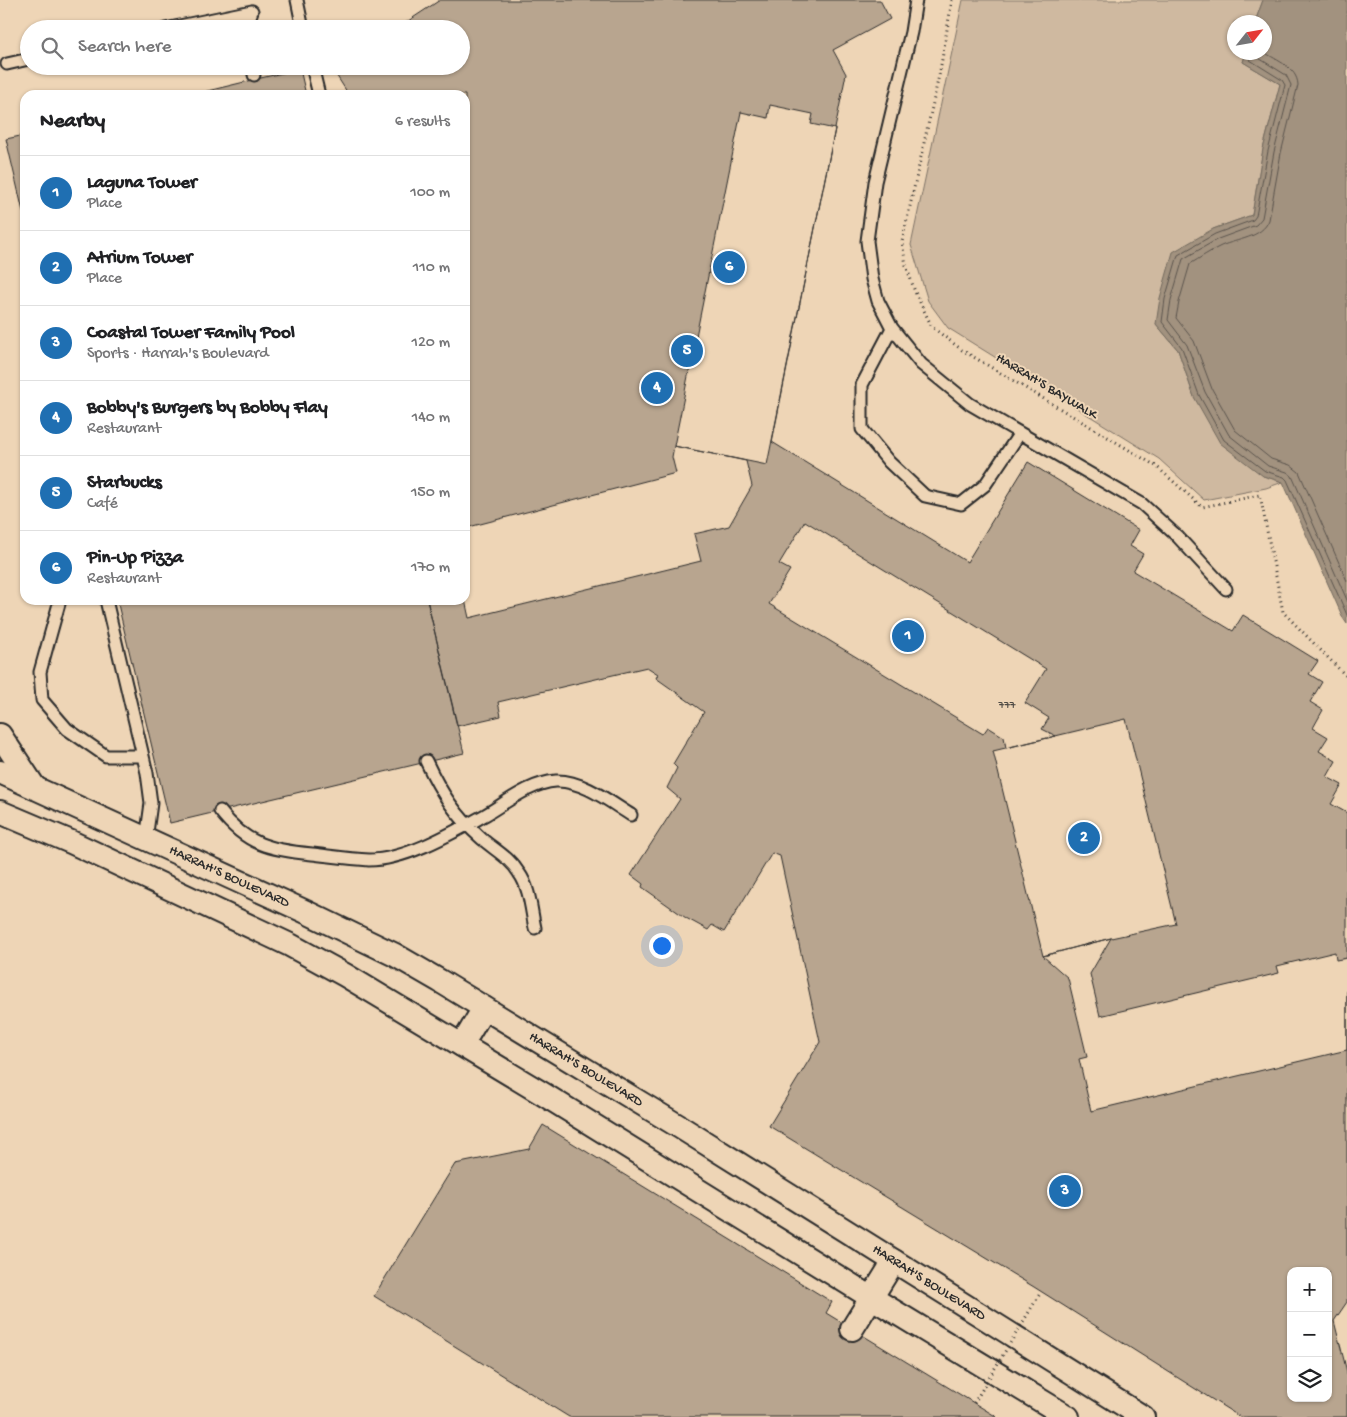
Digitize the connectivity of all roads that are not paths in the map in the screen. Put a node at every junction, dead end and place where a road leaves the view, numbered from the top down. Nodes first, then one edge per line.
1 (296, 0) edge
2 (916, 0) edge
3 (206, 20) edge
4 (249, 20) edge
5 (301, 20) edge
6 (20, 61) edge
7 (6, 64) dead end
8 (314, 75) edge
9 (319, 90) edge
10 (892, 328) junction
11 (1020, 433) junction
12 (1226, 589) dead end
13 (59, 605) edge
14 (107, 605) edge
15 (0, 735) edge
16 (143, 756) junction
17 (426, 761) dead end
18 (0, 772) edge
19 (35, 789) junction
20 (220, 810) dead end
21 (0, 812) edge
22 (631, 815) dead end
23 (467, 824) junction
24 (146, 840) junction
25 (535, 928) dead end
26 (484, 1008) junction
27 (462, 1045) junction
28 (894, 1262) junction
29 (872, 1298) junction
30 (852, 1329) dead end
31 (1068, 1417) edge
32 (1144, 1417) edge

1 - 5 lane
2 - 10 lane
3 - 4 lane
6 - 7 lane
8 - 9 lane
10 - 11 lane
10 - 11 lane
11 - 12 lane
13 - 16 lane
14 - 16 lane
15 - 19 street
16 - 24 lane
17 - 23 lane
18 - 19 street, HARRAH'S BOULEVARD
19 - 24 street, HARRAH'S BOULEVARD
20 - 23 lane
21 - 27 street
22 - 23 lane
23 - 25 lane
24 - 26 street, HARRAH'S BOULEVARD
26 - 27 street
26 - 28 street, HARRAH'S BOULEVARD
27 - 29 street
28 - 29 street
28 - 32 street, HARRAH'S BOULEVARD
29 - 30 street
29 - 31 street

